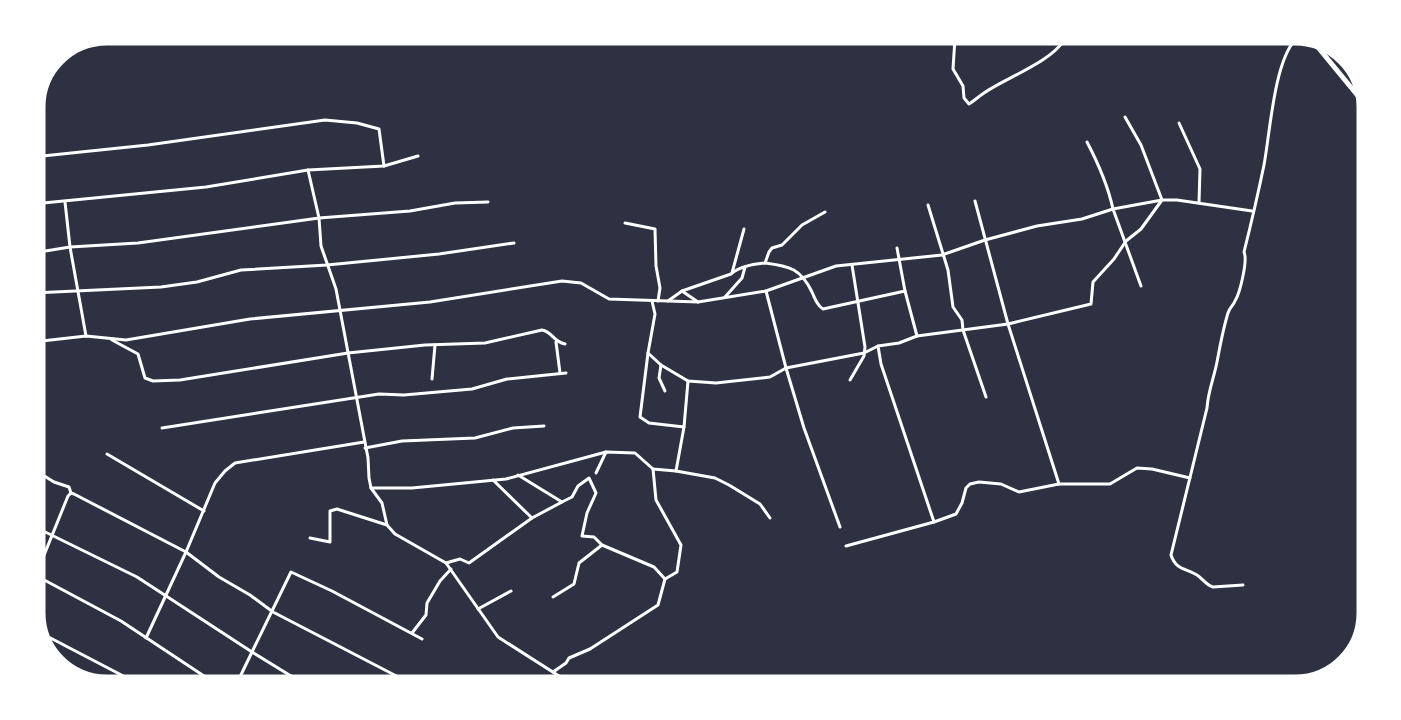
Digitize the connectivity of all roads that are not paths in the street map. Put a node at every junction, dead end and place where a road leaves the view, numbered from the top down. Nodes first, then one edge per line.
1 (955, 44) edge
2 (1062, 44) edge
3 (1292, 44) edge
4 (1319, 49) edge
5 (1356, 93) edge
6 (1125, 117) dead end
7 (1179, 123) dead end
8 (1087, 142) dead end
9 (44, 156) edge
10 (418, 156) dead end
11 (384, 166) junction
12 (308, 170) junction
13 (1162, 200) junction
14 (975, 201) dead end
15 (65, 202) junction
16 (488, 202) dead end
17 (44, 203) edge
18 (1199, 203) junction
19 (928, 205) dead end
20 (1113, 209) junction
21 (825, 212) dead end
22 (1253, 212) junction
23 (319, 218) junction
24 (625, 223) dead end
25 (744, 229) dead end
26 (984, 240) junction
27 (1126, 241) junction
28 (514, 243) dead end
29 (70, 248) junction
30 (897, 248) dead end
31 (44, 252) edge
32 (942, 255) junction
33 (898, 260) junction
34 (765, 263) junction
35 (327, 265) junction
36 (852, 265) junction
37 (745, 267) junction
38 (731, 274) junction
39 (805, 277) junction
40 (1141, 286) dead end
41 (80, 291) junction
42 (682, 291) junction
43 (766, 291) junction
44 (905, 291) junction
45 (44, 293) edge
46 (725, 298) junction
47 (652, 301) junction
48 (658, 301) junction
49 (858, 301) junction
50 (667, 302) junction
51 (698, 302) junction
52 (339, 309) junction
53 (1008, 324) junction
54 (963, 330) junction
55 (86, 336) junction
56 (917, 336) junction
57 (111, 339) junction
58 (44, 341) edge
59 (556, 342) junction
60 (566, 344) dead end
61 (435, 345) junction
62 (878, 346) junction
63 (648, 352) junction
64 (348, 353) junction
65 (864, 353) junction
66 (661, 365) junction
67 (786, 368) junction
68 (566, 373) dead end
69 (560, 374) junction
70 (432, 379) dead end
71 (850, 380) dead end
72 (688, 381) junction
73 (665, 391) dead end
74 (356, 397) junction
75 (987, 397) dead end
76 (544, 426) dead end
77 (684, 427) junction
78 (162, 428) dead end
79 (364, 442) junction
80 (365, 448) junction
81 (606, 452) junction
82 (107, 454) dead end
83 (653, 469) junction
84 (676, 471) junction
85 (596, 473) dead end
86 (518, 475) junction
87 (44, 476) edge
88 (1190, 477) junction
89 (493, 480) junction
90 (1059, 484) junction
91 (371, 488) junction
92 (71, 493) junction
93 (562, 502) junction
94 (204, 512) junction
95 (532, 518) junction
96 (770, 518) dead end
97 (934, 522) junction
98 (387, 525) junction
99 (840, 527) dead end
100 (44, 532) edge
101 (53, 536) junction
102 (310, 538) dead end
103 (602, 545) junction
104 (846, 546) dead end
105 (186, 552) junction
106 (44, 555) edge
107 (446, 563) junction
108 (451, 569) junction
109 (44, 579) edge
110 (665, 579) junction
111 (1243, 585) dead end
112 (511, 591) dead end
113 (164, 596) junction
114 (553, 597) dead end
115 (478, 609) junction
116 (273, 612) junction
117 (412, 633) junction
118 (48, 637) edge
119 (146, 638) junction
120 (422, 639) dead end
121 (252, 652) junction
122 (553, 672) junction
123 (123, 676) edge
124 (204, 676) edge
125 (240, 676) edge
126 (291, 676) edge
127 (396, 676) edge
128 (560, 676) edge

1 - 2 street
3 - 22 street
4 - 5 main road
6 - 13 street
7 - 18 street
8 - 20 street
9 - 11 street
10 - 11 street
11 - 12 street
12 - 15 street
12 - 23 street
13 - 18 street
13 - 20 street
13 - 27 street
14 - 26 street
15 - 17 street
15 - 29 street
16 - 23 street
18 - 22 street
19 - 32 street
20 - 26 street
20 - 27 street
21 - 34 street
22 - 88 street
23 - 29 street
23 - 35 street
24 - 48 street
25 - 38 street
26 - 32 street
26 - 53 street
27 - 40 street
27 - 53 street
28 - 35 street
29 - 31 street
29 - 41 street
30 - 33 street
32 - 33 street
32 - 54 street
33 - 36 street
33 - 44 street
34 - 37 street
34 - 39 street
35 - 41 street
35 - 52 street
36 - 39 street
36 - 49 street
37 - 38 street
37 - 46 street
38 - 42 street
39 - 43 street
39 - 49 street
41 - 45 street
41 - 55 street
42 - 50 street
42 - 51 street
43 - 46 street
43 - 67 street
44 - 49 street
44 - 56 street
46 - 51 street
47 - 48 street
47 - 52 street
47 - 63 street
48 - 50 street
49 - 65 street
50 - 51 street
52 - 57 street
52 - 64 street
53 - 54 street
53 - 90 street
54 - 56 street
54 - 75 street
55 - 57 street
55 - 58 street
56 - 62 street
57 - 64 street
59 - 60 street
59 - 61 street
59 - 69 street
61 - 64 street
61 - 70 street
62 - 65 street
62 - 97 street
63 - 66 street
63 - 77 street
64 - 74 street
65 - 67 street
65 - 71 street
66 - 72 street
66 - 73 street
67 - 72 street
67 - 99 street
68 - 69 street
69 - 74 street
72 - 77 street
74 - 78 street
74 - 79 street
76 - 80 street
77 - 84 street
79 - 80 street
79 - 94 street
80 - 91 street
81 - 83 street
81 - 85 street
81 - 86 street
82 - 94 street
83 - 84 street
83 - 110 street
84 - 96 street
86 - 89 street
86 - 93 street
87 - 92 street
88 - 90 street
88 - 111 street
89 - 91 street
89 - 95 street
90 - 97 street
91 - 98 street
92 - 101 street
92 - 105 street
93 - 95 street
93 - 103 street
94 - 105 street
95 - 107 street
97 - 104 street
98 - 102 street
98 - 107 street
100 - 101 street
101 - 106 street
101 - 113 street
103 - 110 street
103 - 114 street
105 - 113 street
105 - 116 street
107 - 108 street
108 - 115 street
108 - 117 street
109 - 119 street
110 - 122 street
112 - 115 street
113 - 119 street
113 - 121 street
115 - 122 street
116 - 117 street
116 - 121 street
116 - 127 street
117 - 120 street
118 - 123 street
119 - 124 street
121 - 125 street
121 - 126 street
122 - 128 street

